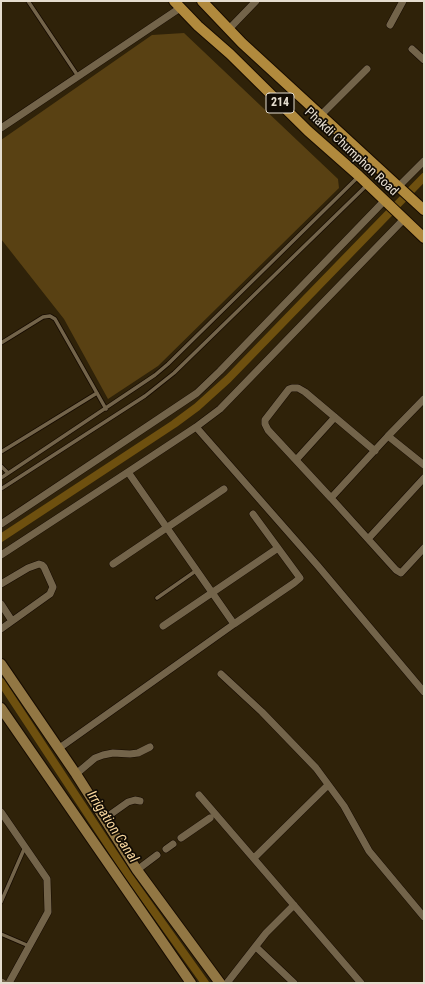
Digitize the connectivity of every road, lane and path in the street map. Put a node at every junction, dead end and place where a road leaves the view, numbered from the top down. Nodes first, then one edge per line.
1 (28, 1) edge
2 (202, 1) edge
3 (256, 1) edge
4 (403, 1) edge
5 (177, 4) edge
6 (390, 25) dead end
7 (228, 29) junction
8 (412, 50) dead end
9 (424, 60) edge
10 (366, 69) dead end
11 (78, 76) junction
12 (320, 116) junction
13 (1, 128) edge
14 (424, 161) edge
15 (359, 176) junction
16 (367, 184) junction
17 (401, 188) junction
18 (386, 202) junction
19 (424, 210) edge
20 (403, 217) junction
21 (424, 238) edge
22 (1, 344) edge
23 (97, 393) junction
24 (424, 399) edge
25 (106, 409) junction
26 (335, 417) junction
27 (196, 427) junction
28 (388, 436) junction
29 (375, 451) junction
30 (1, 452) edge
31 (296, 460) junction
32 (424, 465) edge
33 (1, 466) edge
34 (128, 472) junction
35 (8, 473) junction
36 (1, 478) edge
37 (424, 478) edge
38 (1, 489) edge
39 (224, 489) dead end
40 (331, 498) junction
41 (253, 514) dead end
42 (1, 524) edge
43 (167, 528) junction
44 (368, 538) junction
45 (278, 548) junction
46 (424, 548) edge
47 (1, 555) edge
48 (113, 564) dead end
49 (197, 570) junction
50 (1, 584) edge
51 (213, 593) junction
52 (157, 598) dead end
53 (1, 604) edge
54 (12, 621) junction
55 (234, 624) junction
56 (163, 626) dead end
57 (1, 629) edge
58 (1, 664) edge
59 (221, 674) dead end
60 (424, 692) edge
61 (1, 708) edge
62 (150, 747) dead end
63 (58, 749) junction
64 (76, 774) junction
65 (328, 785) junction
66 (199, 795) dead end
67 (140, 801) dead end
68 (1, 812) edge
69 (210, 818) dead end
70 (104, 819) junction
71 (181, 838) dead end
72 (25, 847) junction
73 (157, 855) dead end
74 (254, 858) junction
75 (137, 870) junction
76 (1, 902) edge
77 (294, 905) junction
78 (424, 917) edge
79 (1, 934) edge
80 (29, 946) junction
81 (256, 947) junction
82 (8, 983) edge
83 (191, 983) edge
84 (220, 983) edge
85 (227, 983) edge
86 (294, 983) edge
87 (361, 983) edge

1 - 11 lane
2 - 7 main road, Phakdi Chumphon Road / 214
3 - 7 street
4 - 6 street
5 - 11 street
5 - 15 main road, Phakdi Chumphon Road / 214
7 - 12 main road, Phakdi Chumphon Road / 214
8 - 9 street
10 - 12 street
11 - 13 street
12 - 17 main road, Phakdi Chumphon Road / 214
14 - 17 street
15 - 16 main road, Phakdi Chumphon Road / 214
15 - 25 lane
16 - 18 main road, Phakdi Chumphon Road / 214
16 - 38 lane
17 - 19 main road, Phakdi Chumphon Road / 214
18 - 20 main road, Phakdi Chumphon Road / 214
18 - 42 street
20 - 21 main road, Phakdi Chumphon Road / 214
20 - 27 street
22 - 23 lane
23 - 25 lane
23 - 30 lane
24 - 28 street
25 - 35 lane
26 - 29 street
26 - 31 street
26 - 31 street
27 - 34 street
27 - 60 street
28 - 29 street
28 - 32 street
29 - 40 street
31 - 40 street
33 - 35 lane
34 - 43 street
34 - 47 street
35 - 36 lane
37 - 44 street
39 - 43 street
40 - 44 street
41 - 45 street
43 - 48 street
43 - 49 street
44 - 46 street
45 - 51 street
45 - 55 street
49 - 51 street
49 - 52 lane
50 - 54 street
51 - 55 street
51 - 56 street
53 - 54 street
54 - 57 street
55 - 63 street
58 - 63 street
59 - 65 street
61 - 83 street
62 - 64 street
63 - 64 street
64 - 70 street
65 - 74 street
65 - 78 street
66 - 74 street
67 - 70 street
68 - 72 street
69 - 71 street
70 - 75 street
72 - 76 lane
72 - 80 street
73 - 75 street
74 - 77 street
75 - 84 street
77 - 81 street
77 - 87 street
79 - 80 lane
80 - 82 street
81 - 85 street
81 - 86 street

